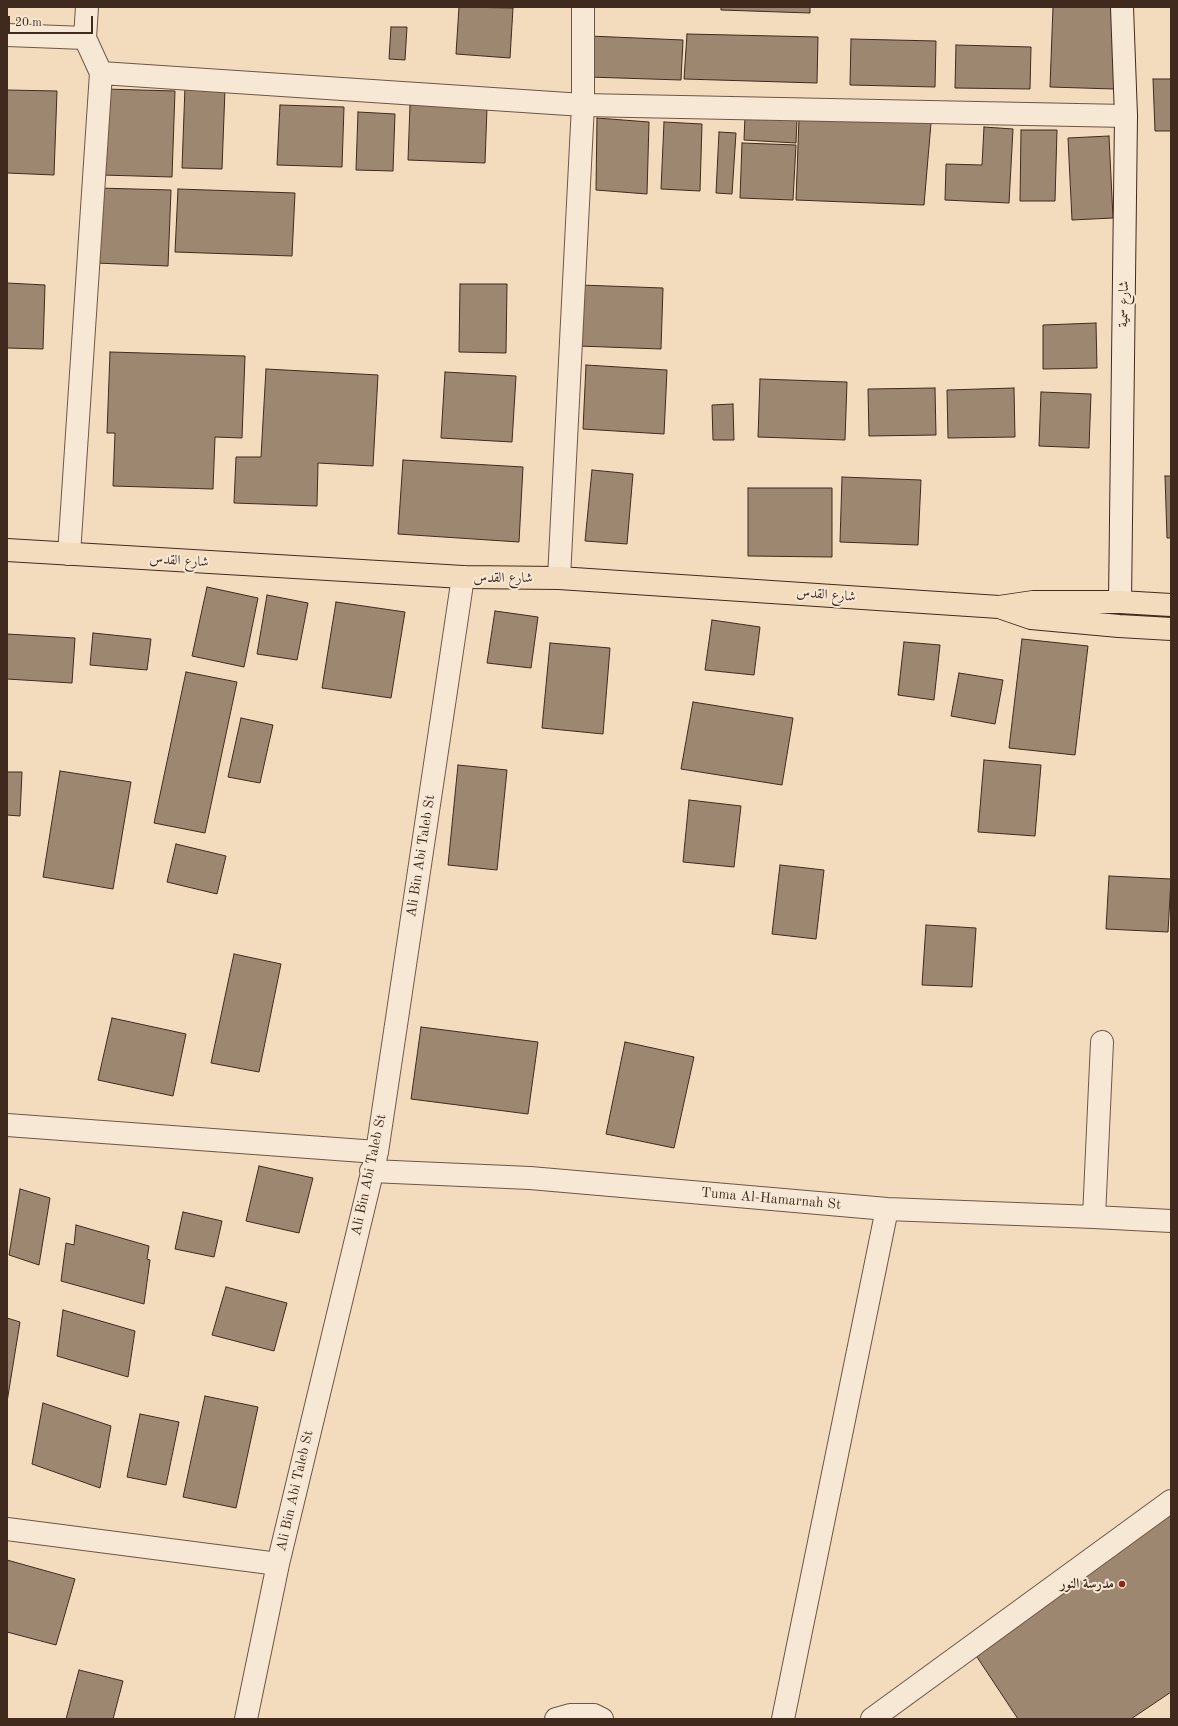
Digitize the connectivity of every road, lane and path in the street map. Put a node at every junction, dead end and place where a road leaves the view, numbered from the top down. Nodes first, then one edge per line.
1 (87, 7) edge
2 (583, 7) edge
3 (1122, 7) edge
4 (7, 35) edge
5 (85, 38) junction
6 (101, 73) junction
7 (583, 105) junction
8 (1126, 116) junction
9 (7, 550) edge
10 (69, 554) junction
11 (463, 578) junction
12 (559, 578) junction
13 (1120, 602) junction
14 (1171, 605) edge
15 (999, 606) junction
16 (1119, 626) junction
17 (1171, 629) edge
18 (1102, 1042) dead end
19 (7, 1125) edge
20 (374, 1162) junction
21 (887, 1209) junction
22 (1094, 1216) junction
23 (1171, 1222) edge
24 (1171, 1501) edge
25 (7, 1529) edge
26 (278, 1564) junction
27 (246, 1719) edge
28 (556, 1719) edge
29 (602, 1719) edge
30 (783, 1719) edge
31 (872, 1719) edge

1 - 5 street
2 - 7 street
3 - 8 street, شارع سمية
4 - 5 street
5 - 6 street
6 - 7 street
6 - 10 street
7 - 8 street
7 - 12 street
8 - 13 street, شارع سمية
9 - 10 main road, شارع القدس
10 - 11 main road, شارع القدس
11 - 12 main road, شارع القدس
11 - 20 street, Ali Bin Abi Taleb St
12 - 15 main road, شارع القدس
13 - 14 main road, شارع القدس
13 - 15 main road, شارع القدس
13 - 16 main road
15 - 16 main road, شارع القدس
16 - 17 main road, شارع القدس
18 - 22 street
19 - 20 street, Tuma Al-Hamarnah St
20 - 21 street, Tuma Al-Hamarnah St
20 - 26 street, Ali Bin Abi Taleb St
21 - 22 street, Tuma Al-Hamarnah St
21 - 30 street
22 - 23 street, Tuma Al-Hamarnah St
24 - 31 street
25 - 26 street
26 - 27 street, Ali Bin Abi Taleb St
28 - 29 street

